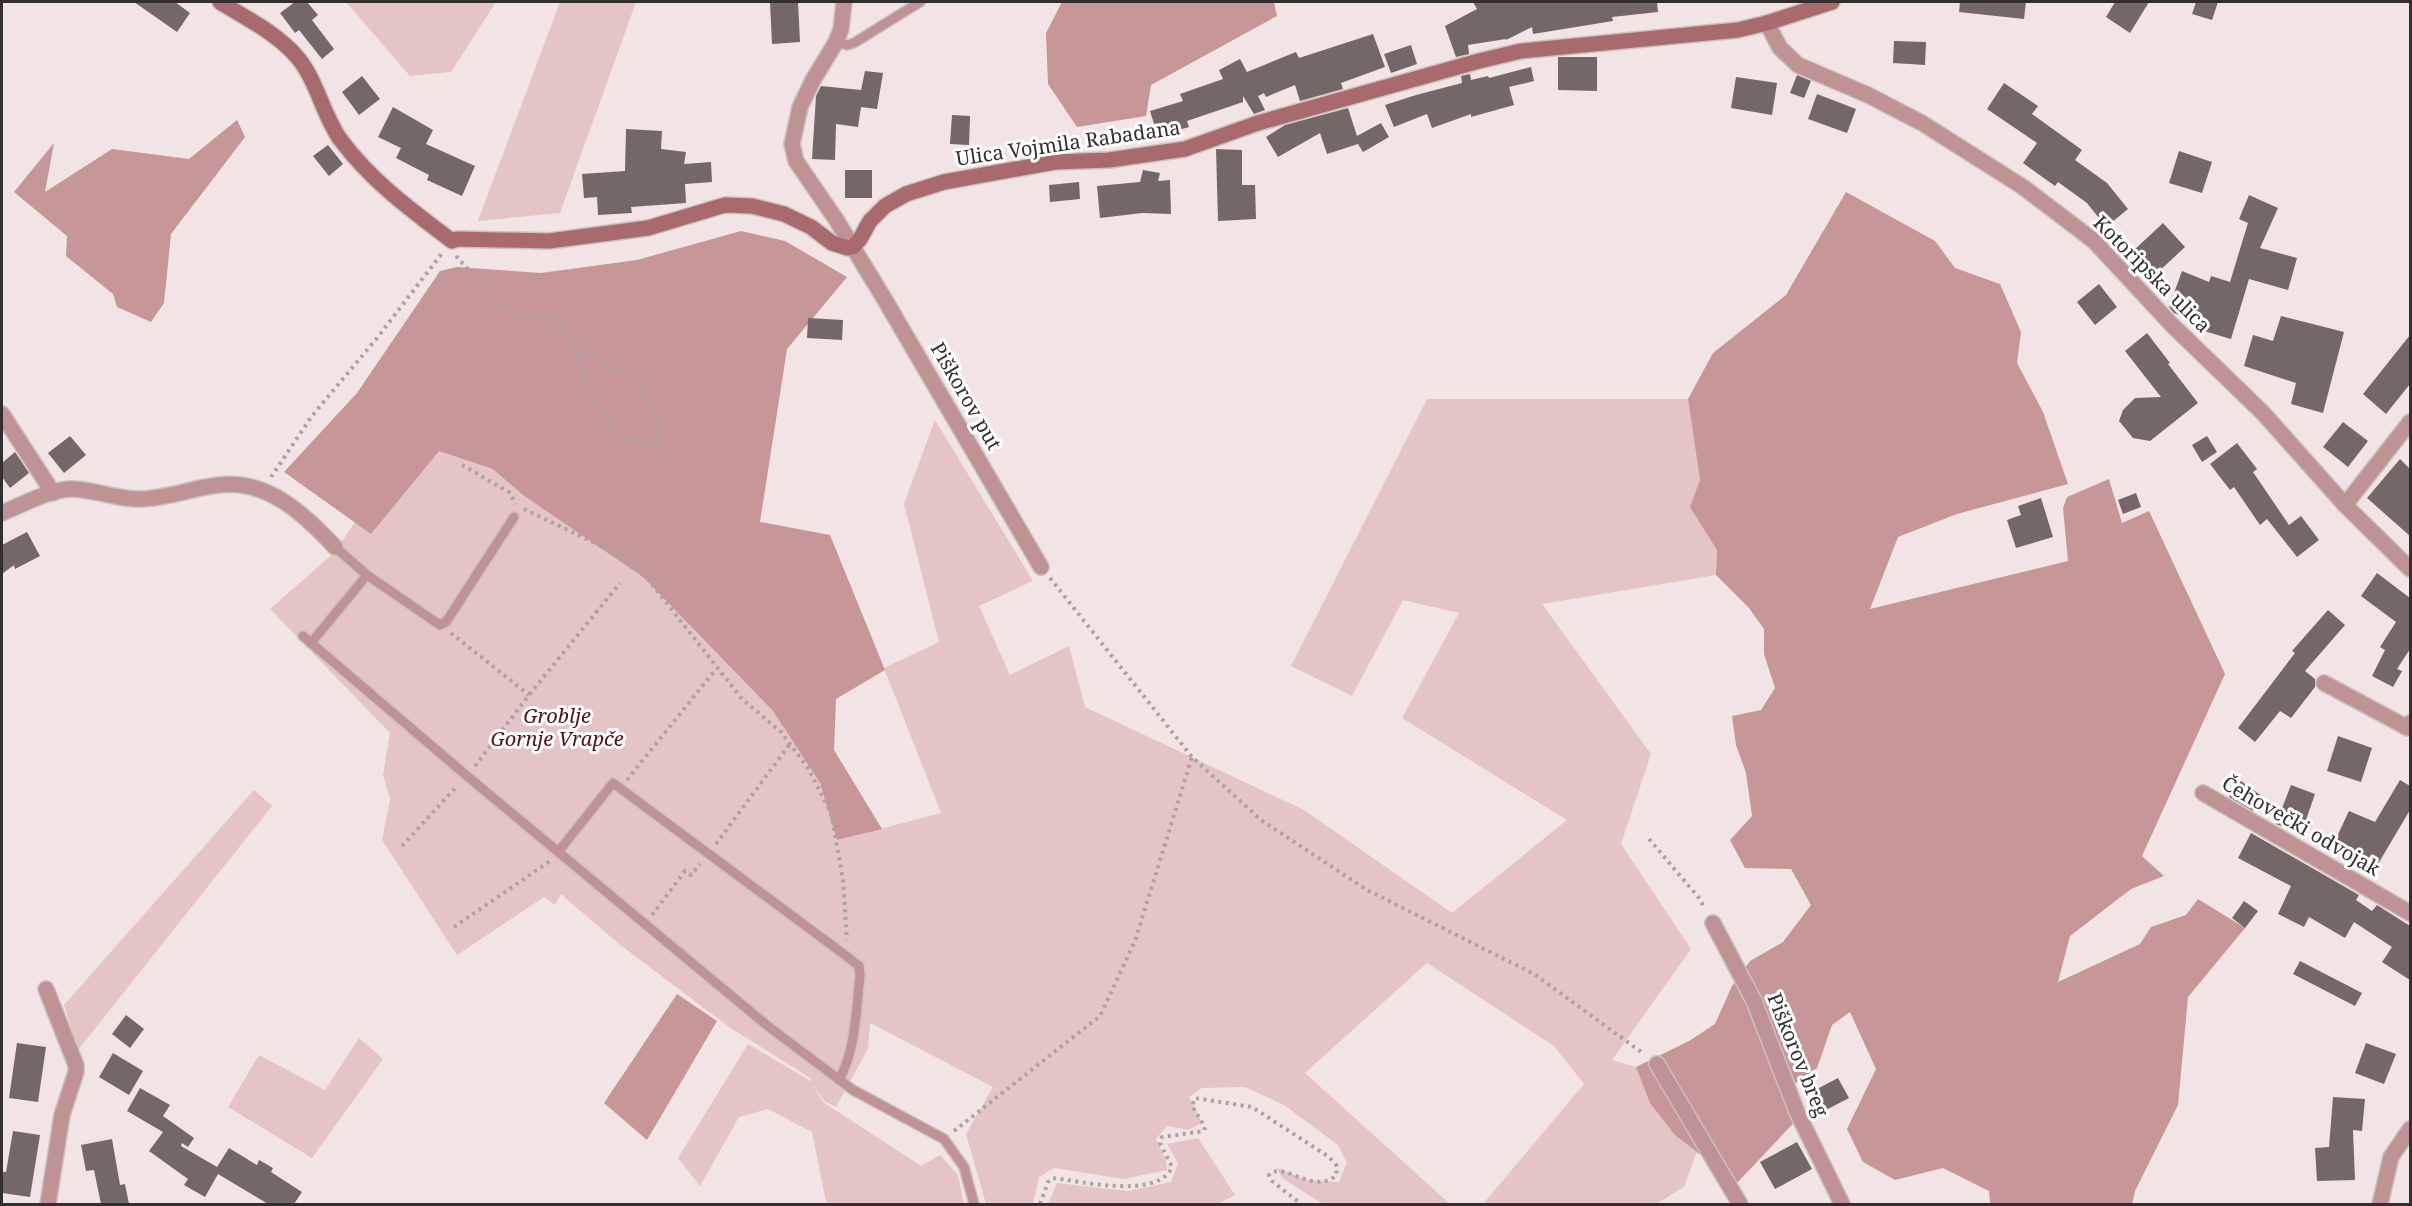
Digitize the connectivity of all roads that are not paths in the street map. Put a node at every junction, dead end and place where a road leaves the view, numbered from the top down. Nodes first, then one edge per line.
1 (220, 2) edge
2 (844, 2) edge
3 (920, 2) edge
4 (1832, 2) edge
5 (1767, 23) junction
6 (836, 42) junction
7 (853, 247) junction
8 (2, 414) edge
9 (2410, 422) edge
10 (52, 493) junction
11 (2345, 505) junction
12 (2, 513) edge
13 (514, 517) dead end
14 (335, 547) joint
15 (1041, 567) road end
16 (2410, 569) edge
17 (367, 575) junction
18 (303, 636) dead end
19 (311, 643) junction
20 (2324, 683) dead end
21 (2410, 723) edge
22 (2203, 794) dead end
23 (558, 852) junction
24 (2410, 914) edge
25 (1713, 923) road end
26 (46, 989) dead end
27 (1657, 1064) road end
28 (839, 1080) junction
29 (2410, 1130) edge
30 (48, 1204) edge
31 (974, 1204) edge
32 (1740, 1204) edge
33 (1842, 1204) edge
34 (2380, 1204) edge

1 - 7 street
2 - 6 street, Piškorov put
3 - 6 lane
4 - 5 street, Ulica Vojmila Rabadana
5 - 7 street, Ulica Vojmila Rabadana
5 - 11 street, Kotoripska ulica
6 - 7 street, Piškorov put
7 - 15 street, Piškorov put
8 - 10 street
9 - 11 street
10 - 12 street
10 - 14 street
11 - 16 street, Kotoripska ulica
13 - 17 lane
14 - 17 lane
17 - 19 lane
18 - 19 lane
19 - 23 lane
20 - 21 street
22 - 24 street, Čehovečki odvojak
23 - 28 lane
23 - 28 lane
25 - 33 street, Piškorov breg
26 - 30 street
27 - 32 street
28 - 31 lane
29 - 34 street

